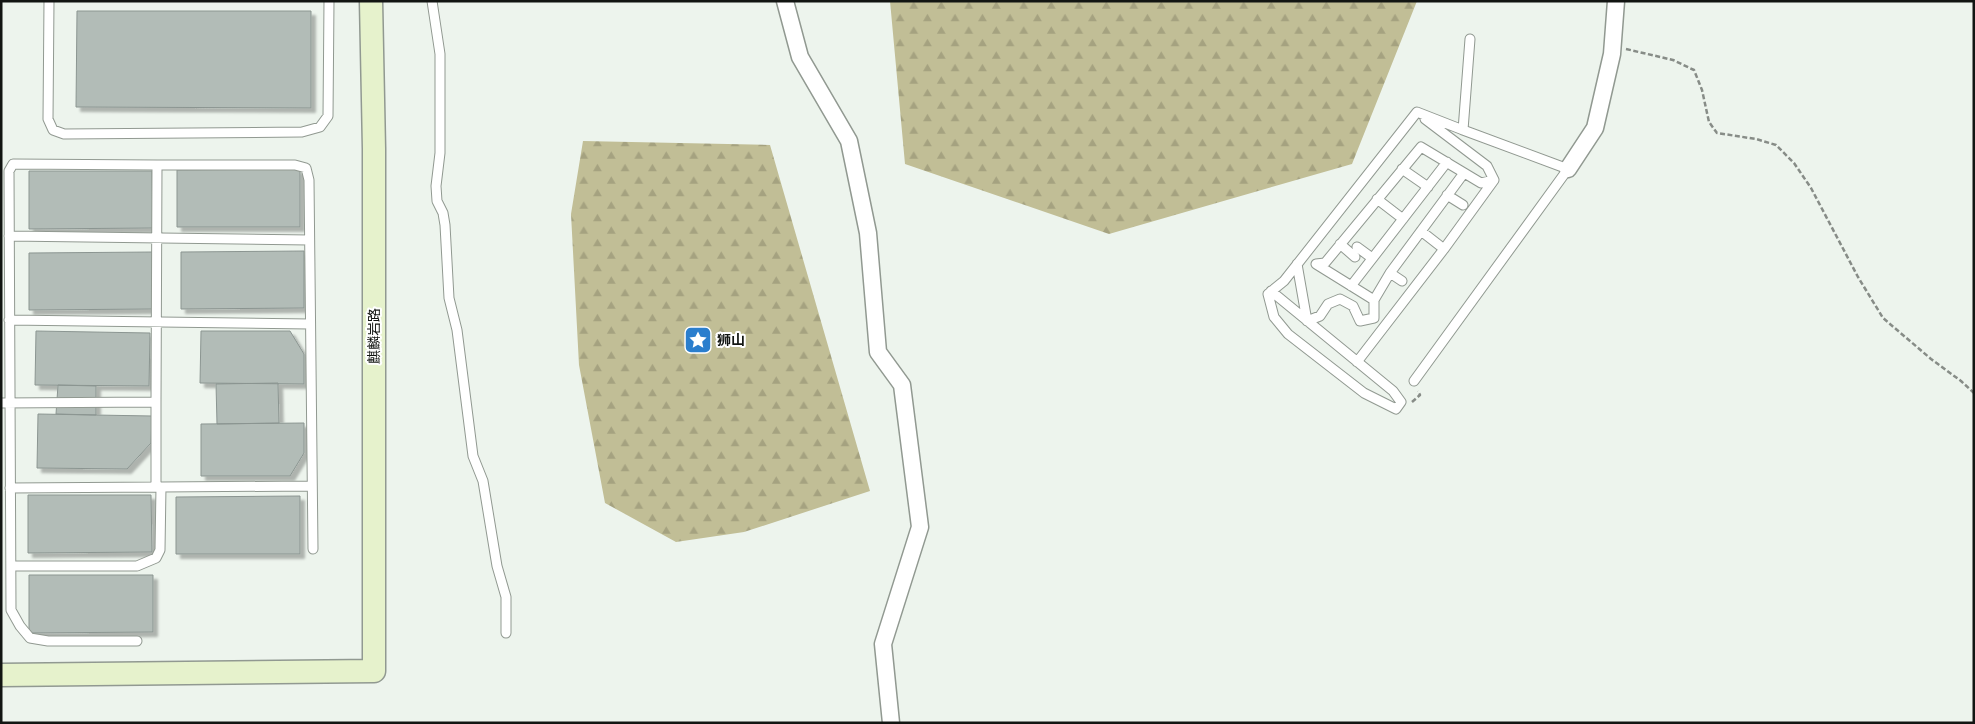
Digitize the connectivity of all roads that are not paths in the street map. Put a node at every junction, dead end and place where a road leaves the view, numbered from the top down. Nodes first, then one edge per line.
1 (48, 1) edge
2 (329, 1) edge
3 (371, 1) edge
4 (432, 1) edge
5 (785, 1) edge
6 (1616, 1) edge
7 (1470, 39) dead end
8 (1417, 112) junction
9 (1463, 130) junction
10 (1447, 162) junction
11 (157, 166) junction
12 (1402, 169) junction
13 (1568, 169) junction
14 (1464, 172) junction
15 (1494, 180) junction
16 (1428, 187) junction
17 (1447, 195) junction
18 (1377, 199) junction
19 (1463, 204) dead end
20 (1402, 219) junction
21 (1421, 231) junction
22 (9, 236) junction
23 (157, 238) junction
24 (309, 240) junction
25 (1340, 244) junction
26 (1357, 247) dead end
27 (1444, 249) junction
28 (1355, 257) dead end
29 (1372, 258) junction
30 (1297, 264) junction
31 (1390, 273) junction
32 (1402, 281) dead end
33 (1351, 286) junction
34 (1271, 291) junction
35 (1374, 300) junction
36 (9, 320) junction
37 (1307, 321) junction
38 (156, 322) junction
39 (310, 324) junction
40 (1357, 362) junction
41 (1414, 381) road end
42 (156, 402) junction
43 (5, 403) edge
44 (312, 486) junction
45 (159, 487) junction
46 (10, 488) junction
47 (313, 549) dead end
48 (11, 566) junction
49 (506, 633) dead end
50 (137, 641) dead end
51 (1, 675) edge
52 (891, 723) edge

1 - 2 lane
3 - 51 main road, 麒麟岩路
4 - 49 lane
5 - 52 street
6 - 13 street
7 - 9 lane
8 - 9 lane
8 - 15 lane
8 - 30 lane
9 - 13 lane
10 - 12 lane
10 - 14 lane
10 - 16 lane
11 - 22 lane
11 - 23 lane
11 - 24 lane
12 - 16 lane
12 - 18 lane
13 - 41 lane
14 - 15 lane
14 - 17 lane
15 - 27 lane
16 - 20 lane
17 - 19 lane
17 - 21 lane
18 - 20 lane
18 - 25 lane
20 - 29 lane
21 - 27 lane
21 - 31 lane
22 - 23 lane
22 - 36 lane
23 - 24 lane
23 - 38 lane
24 - 39 lane
25 - 28 lane
25 - 33 lane
26 - 29 lane
27 - 40 lane
29 - 33 lane
30 - 34 lane
30 - 37 lane
31 - 32 lane
31 - 35 lane
33 - 35 lane
34 - 37 lane
34 - 40 lane
35 - 37 lane
36 - 38 lane
36 - 43 lane
37 - 40 lane
38 - 39 lane
38 - 42 lane
39 - 44 lane
42 - 43 lane
42 - 45 lane
43 - 46 lane
44 - 45 lane
44 - 47 lane
45 - 46 lane
45 - 48 lane
46 - 48 lane
48 - 50 lane

